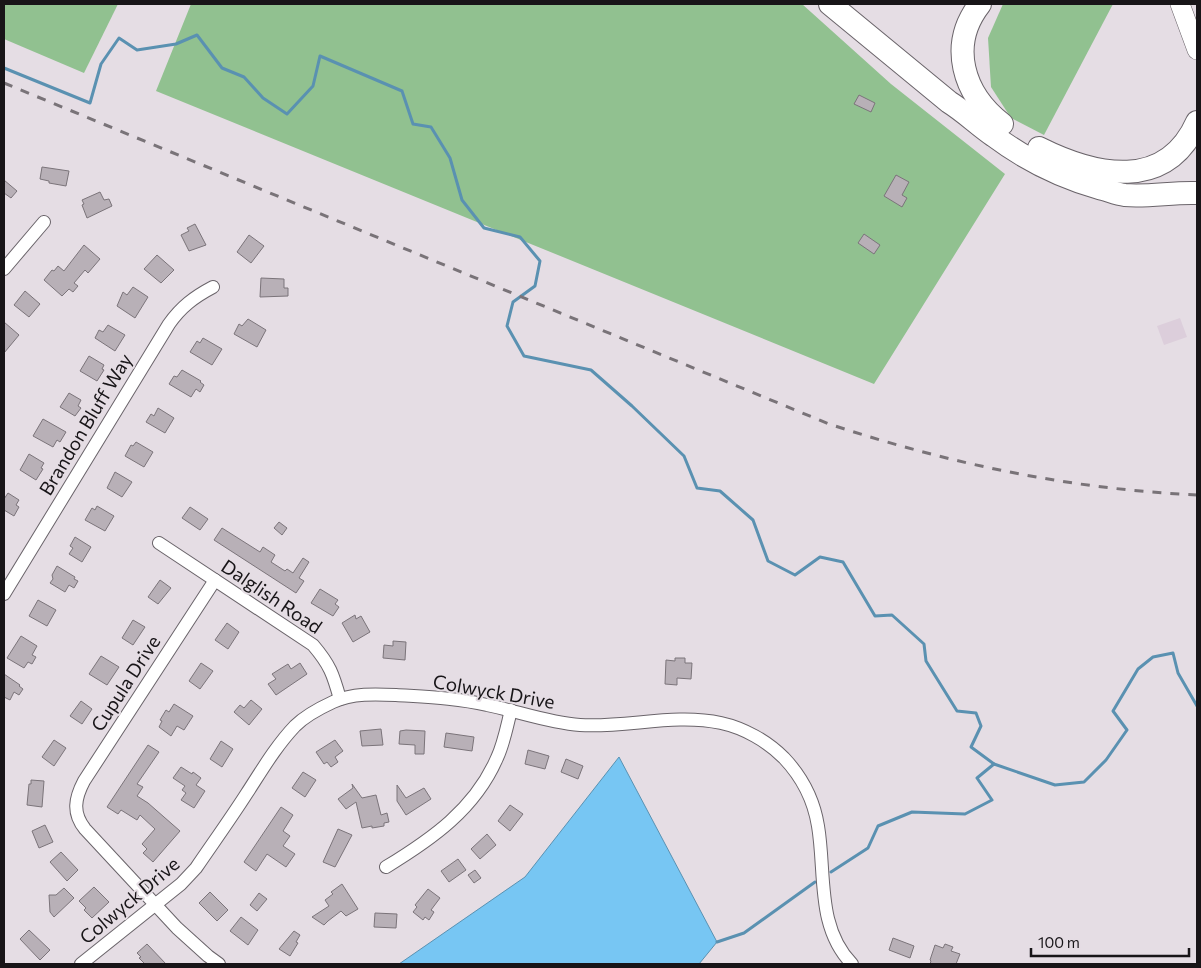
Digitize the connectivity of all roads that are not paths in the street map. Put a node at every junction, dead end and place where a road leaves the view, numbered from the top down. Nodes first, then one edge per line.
1 (830, 4) edge
2 (980, 4) edge
3 (1181, 8) edge
4 (1197, 50) edge
5 (1197, 122) edge
6 (1192, 190) edge
7 (44, 222) dead end
8 (4, 269) edge
9 (213, 287) dead end
10 (159, 543) dead end
11 (215, 580) junction
12 (4, 594) edge
13 (340, 699) junction
14 (511, 710) junction
15 (386, 867) dead end
16 (156, 904) junction
17 (81, 964) edge
18 (219, 964) edge
19 (852, 964) edge

1 - 6 highway
2 - 5 highway
3 - 4 main road
7 - 8 street
9 - 12 street, Brandon Bluff Way
10 - 11 street, Dalglish Road
11 - 13 street, Dalglish Road
11 - 16 street, Cupula Drive
13 - 14 street, Colwyck Drive
13 - 16 street, Colwyck Drive
14 - 15 street
14 - 19 street, Colwyck Drive
16 - 17 street, Colwyck Drive
16 - 18 street

